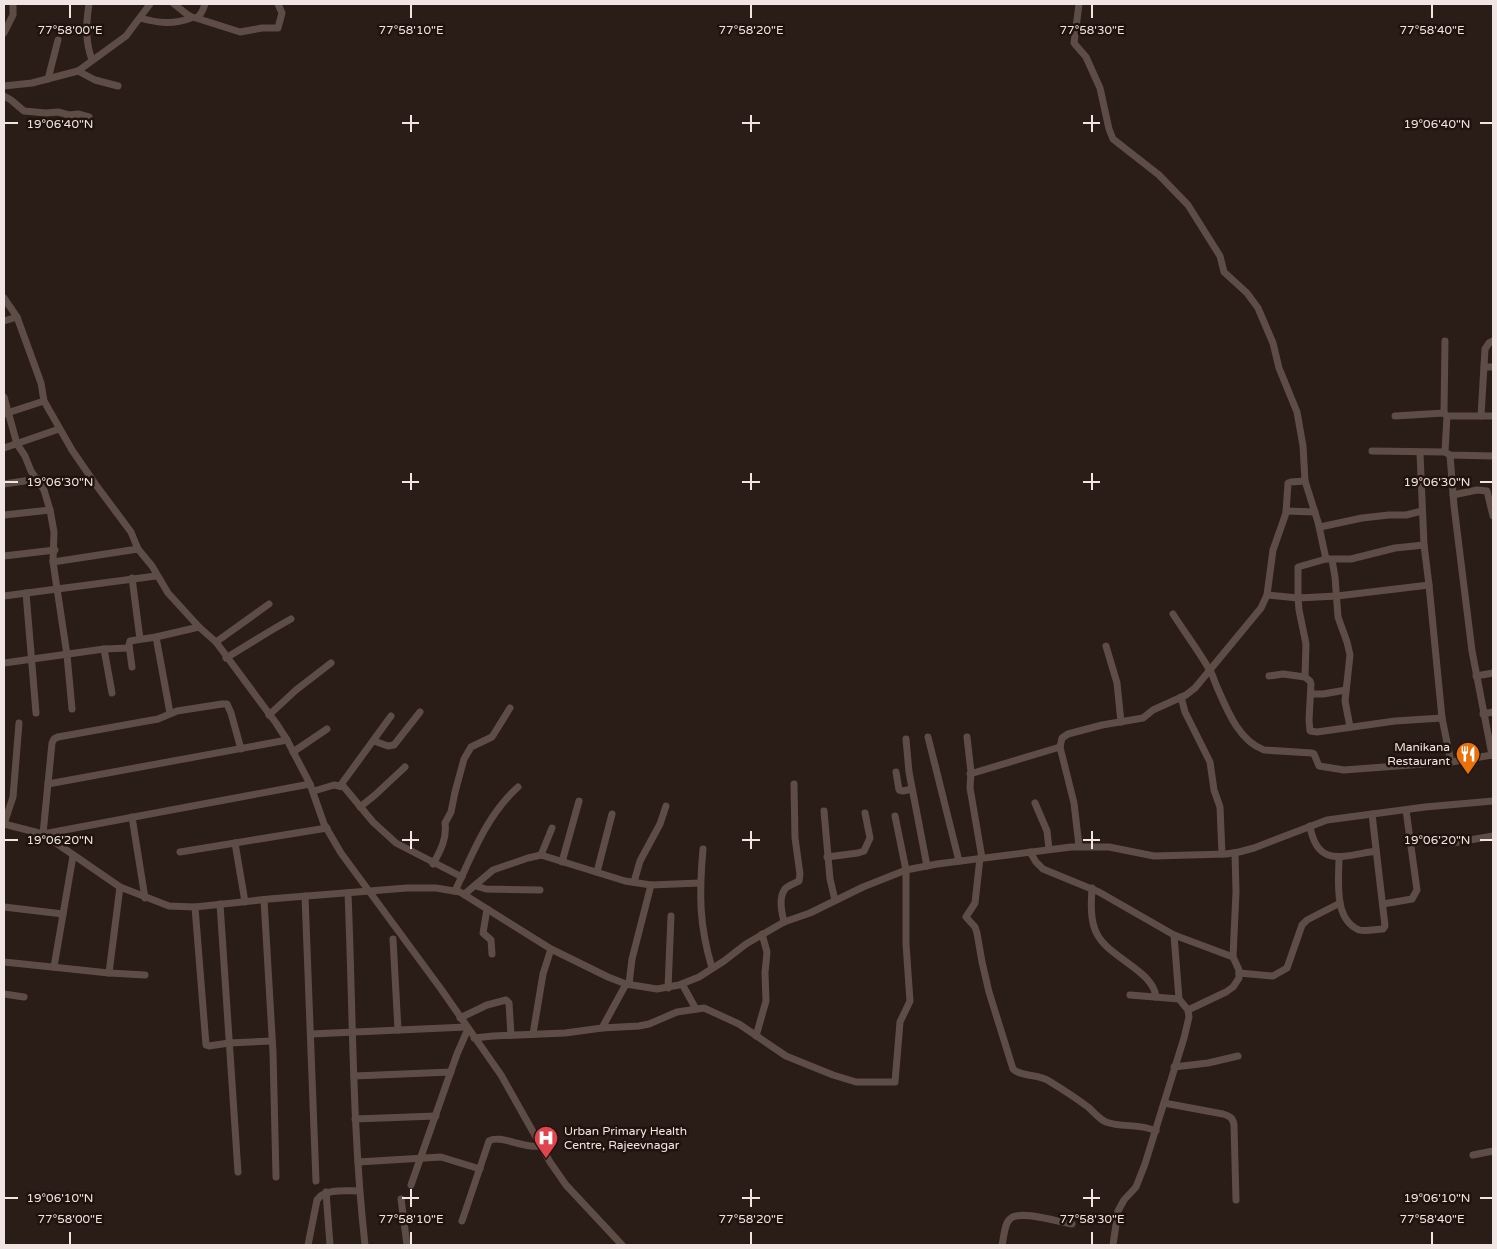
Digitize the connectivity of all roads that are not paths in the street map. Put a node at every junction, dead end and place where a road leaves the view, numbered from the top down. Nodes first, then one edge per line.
1 (22, 4) edge
2 (89, 4) edge
3 (150, 4) edge
4 (174, 4) edge
5 (205, 4) edge
6 (278, 4) edge
7 (1079, 4) edge
8 (13, 6) edge
9 (140, 18) junction
10 (193, 18) junction
11 (4, 33) edge
12 (58, 40) dead end
13 (92, 60) junction
14 (78, 71) junction
15 (48, 79) junction
16 (4, 86) edge
17 (118, 86) dead end
18 (4, 96) edge
19 (89, 117) dead end
20 (4, 298) edge
21 (17, 317) junction
22 (4, 321) edge
23 (1493, 341) edge
24 (1445, 342) dead end
25 (1484, 367) junction
26 (1493, 368) edge
27 (4, 398) edge
28 (44, 401) junction
29 (6, 413) edge
30 (1445, 414) junction
31 (1395, 416) dead end
32 (1481, 416) junction
33 (1493, 416) edge
34 (59, 429) junction
35 (17, 444) junction
36 (4, 448) edge
37 (1372, 451) dead end
38 (1420, 453) junction
39 (1447, 454) junction
40 (1493, 456) edge
41 (38, 479) junction
42 (1305, 481) junction
43 (4, 484) edge
44 (1453, 495) junction
45 (50, 510) junction
46 (1286, 511) junction
47 (1422, 511) junction
48 (1315, 512) junction
49 (4, 515) edge
50 (1493, 516) edge
51 (1320, 528) junction
52 (1424, 545) junction
53 (138, 549) junction
54 (55, 550) junction
55 (4, 556) edge
56 (1329, 560) junction
57 (53, 562) junction
58 (156, 576) junction
59 (132, 578) junction
60 (1429, 585) junction
61 (57, 590) junction
62 (26, 593) junction
63 (1267, 595) junction
64 (4, 596) edge
65 (1337, 596) junction
66 (1298, 598) junction
67 (269, 604) dead end
68 (1173, 614) dead end
69 (291, 619) dead end
70 (199, 627) junction
71 (156, 637) junction
72 (140, 638) junction
73 (216, 642) junction
74 (1106, 646) dead end
75 (129, 648) junction
76 (104, 649) junction
77 (67, 655) junction
78 (226, 658) junction
79 (32, 659) junction
80 (4, 663) edge
81 (331, 663) dead end
82 (132, 667) dead end
83 (1210, 671) junction
84 (1493, 673) edge
85 (1269, 676) dead end
86 (1476, 676) junction
87 (1305, 677) junction
88 (1346, 690) junction
89 (112, 692) dead end
90 (1311, 694) junction
91 (1181, 697) junction
92 (510, 708) dead end
93 (72, 709) dead end
94 (420, 712) dead end
95 (1493, 712) edge
96 (36, 713) dead end
97 (170, 713) junction
98 (1483, 714) junction
99 (270, 715) junction
100 (391, 716) dead end
101 (1442, 718) junction
102 (1121, 722) junction
103 (19, 723) dead end
104 (1350, 727) junction
105 (327, 729) dead end
106 (928, 737) dead end
107 (967, 737) dead end
108 (906, 739) dead end
109 (287, 740) junction
110 (374, 740) junction
111 (1060, 747) junction
112 (241, 749) junction
113 (293, 752) junction
114 (1492, 755) edge
115 (1451, 762) junction
116 (405, 767) dead end
117 (896, 772) dead end
118 (970, 774) junction
119 (48, 784) junction
120 (310, 784) junction
121 (794, 784) dead end
122 (340, 786) junction
123 (518, 787) dead end
124 (912, 789) junction
125 (314, 791) junction
126 (579, 801) dead end
127 (1493, 801) edge
128 (1035, 803) dead end
129 (666, 806) dead end
130 (360, 807) junction
131 (1406, 810) junction
132 (824, 811) dead end
133 (865, 813) dead end
134 (612, 814) dead end
135 (1372, 814) junction
136 (896, 816) dead end
137 (132, 817) junction
138 (4, 824) edge
139 (1310, 826) junction
140 (327, 828) junction
141 (552, 828) dead end
142 (43, 834) junction
143 (1493, 836) edge
144 (235, 843) junction
145 (1452, 843) dead end
146 (1078, 846) junction
147 (703, 849) dead end
148 (1049, 849) junction
149 (1376, 851) junction
150 (180, 852) dead end
151 (1030, 852) junction
152 (1235, 853) junction
153 (1222, 854) junction
154 (541, 855) junction
155 (73, 856) junction
156 (1338, 857) junction
157 (827, 858) junction
158 (981, 858) junction
159 (959, 861) junction
160 (562, 862) junction
161 (433, 864) junction
162 (927, 866) junction
163 (906, 870) junction
164 (597, 872) junction
165 (462, 877) junction
166 (634, 882) junction
167 (700, 883) junction
168 (651, 885) junction
169 (476, 886) junction
170 (120, 887) junction
171 (1092, 888) junction
172 (455, 890) junction
173 (540, 890) dead end
174 (368, 892) junction
175 (348, 893) junction
176 (465, 895) junction
177 (305, 896) junction
178 (145, 898) junction
179 (264, 900) junction
180 (835, 900) junction
181 (245, 902) junction
182 (1340, 903) junction
183 (220, 904) junction
184 (1383, 904) junction
185 (4, 907) edge
186 (196, 907) junction
187 (487, 909) junction
188 (63, 914) junction
189 (670, 916) dead end
190 (784, 922) junction
191 (762, 934) junction
192 (1174, 935) junction
193 (393, 939) dead end
194 (551, 948) junction
195 (492, 954) dead end
196 (1233, 957) junction
197 (4, 962) edge
198 (54, 967) junction
199 (712, 968) junction
200 (109, 972) junction
201 (1240, 973) junction
202 (145, 975) dead end
203 (628, 984) junction
204 (682, 984) junction
205 (668, 988) junction
206 (4, 994) edge
207 (1130, 995) dead end
208 (24, 997) dead end
209 (1156, 997) junction
210 (1178, 999) junction
211 (696, 1009) junction
212 (1188, 1010) junction
213 (460, 1018) junction
214 (467, 1028) junction
215 (602, 1028) junction
216 (398, 1030) junction
217 (353, 1032) junction
218 (311, 1034) junction
219 (533, 1034) junction
220 (511, 1035) junction
221 (756, 1036) junction
222 (474, 1038) junction
223 (272, 1041) junction
224 (229, 1043) junction
225 (1238, 1056) dead end
226 (1174, 1067) junction
227 (451, 1072) junction
228 (354, 1076) junction
229 (1164, 1103) junction
230 (436, 1116) junction
231 (355, 1119) junction
232 (1156, 1130) junction
233 (541, 1146) junction
234 (1493, 1151) edge
235 (1473, 1155) dead end
236 (420, 1159) junction
237 (358, 1162) junction
238 (480, 1169) junction
239 (238, 1172) dead end
240 (276, 1178) dead end
241 (316, 1181) dead end
242 (411, 1185) dead end
243 (359, 1191) junction
244 (326, 1192) junction
245 (401, 1199) dead end
246 (1236, 1200) dead end
247 (462, 1221) dead end
248 (1072, 1224) dead end
249 (308, 1245) edge
250 (330, 1245) edge
251 (365, 1245) edge
252 (407, 1245) edge
253 (622, 1245) edge
254 (1002, 1245) edge
255 (1114, 1245) edge

1 - 8 street
2 - 13 street
3 - 9 street
4 - 10 street
5 - 10 street
6 - 10 street
7 - 42 street
8 - 11 street
9 - 10 street
9 - 13 street
12 - 15 street
13 - 14 street
14 - 15 street
14 - 17 street
15 - 16 street
18 - 19 street
20 - 21 street
21 - 22 street
21 - 28 street
23 - 25 street
24 - 30 street
25 - 26 street
25 - 32 street
27 - 29 street
28 - 29 street
28 - 34 street
29 - 35 street
30 - 31 street
30 - 32 street
30 - 39 street
32 - 33 street
34 - 35 street
34 - 53 street
35 - 36 street
35 - 41 street
37 - 38 street
38 - 39 street
38 - 47 street
39 - 40 street
39 - 44 street
41 - 43 street
41 - 45 street
42 - 46 street
42 - 48 street
44 - 50 street
44 - 86 street
45 - 49 street
45 - 54 street
46 - 48 street
46 - 63 street
47 - 51 street
47 - 52 street
48 - 51 street
51 - 56 street
52 - 56 street
52 - 60 street
53 - 57 street
53 - 58 street
54 - 55 street
54 - 57 street
56 - 65 street
56 - 66 street
57 - 61 street
58 - 59 street
58 - 70 street
59 - 61 street
59 - 72 street
60 - 65 street
60 - 101 street
61 - 62 street
61 - 77 street
62 - 64 street
62 - 79 street
63 - 66 street
63 - 83 street
65 - 66 street
65 - 88 street
66 - 87 street
67 - 73 street
68 - 83 street
69 - 78 street
70 - 71 street
70 - 73 street
71 - 72 street
71 - 97 street
72 - 75 street
73 - 78 street
74 - 102 street
75 - 76 street
75 - 82 street
76 - 77 street
76 - 89 street
77 - 79 street
77 - 93 street
78 - 99 street
79 - 80 street
79 - 96 street
81 - 99 street
83 - 91 street
83 - 115 street
84 - 86 street
85 - 87 street
86 - 98 street
87 - 90 street
88 - 90 street
88 - 104 street
90 - 104 street
91 - 102 street
91 - 153 street
92 - 161 street
94 - 110 street
95 - 98 street
97 - 112 street
97 - 119 street
98 - 114 street
99 - 109 street
100 - 110 street
101 - 104 street
101 - 115 street
102 - 111 street
103 - 138 street
105 - 113 street
106 - 159 street
107 - 118 street
108 - 124 street
109 - 112 street
109 - 113 street
110 - 122 street
111 - 118 street
111 - 146 street
112 - 119 street
113 - 120 street
114 - 115 street
116 - 130 street
117 - 124 street
118 - 158 street
119 - 142 street
120 - 125 street
120 - 137 street
121 - 190 street
122 - 125 street
122 - 130 street
123 - 165 street
124 - 162 street
125 - 140 street
126 - 160 street
127 - 131 street
128 - 148 street
129 - 166 street
130 - 161 street
131 - 135 street
131 - 184 street
132 - 157 street
133 - 157 street
134 - 164 street
135 - 139 street
135 - 149 street
136 - 163 street
137 - 142 street
137 - 178 street
138 - 142 street
139 - 152 street
139 - 156 street
140 - 144 street
140 - 174 street
141 - 154 street
142 - 155 street
143 - 145 street
144 - 150 street
144 - 181 street
146 - 148 street
146 - 153 street
147 - 167 street
148 - 151 street
149 - 156 street
149 - 184 street
151 - 158 street
151 - 171 street
152 - 153 street
152 - 196 street
154 - 160 street
154 - 169 street
155 - 170 street
155 - 188 street
156 - 182 street
157 - 180 street
158 - 159 street
158 - 232 street
159 - 162 street
160 - 164 street
161 - 165 street
162 - 163 street
163 - 180 street
163 - 221 street
164 - 166 street
165 - 172 street
166 - 168 street
167 - 168 street
167 - 199 street
168 - 203 street
169 - 173 street
169 - 176 street
170 - 178 street
170 - 200 street
171 - 192 street
171 - 209 street
172 - 174 street
172 - 176 street
174 - 175 street
174 - 213 street
175 - 177 street
175 - 217 street
176 - 187 street
177 - 179 street
177 - 218 street
178 - 186 street
179 - 181 street
179 - 223 street
180 - 190 street
181 - 183 street
182 - 184 street
182 - 201 street
183 - 186 street
183 - 224 street
185 - 188 street
186 - 224 street
187 - 194 street
187 - 195 street
188 - 198 street
189 - 205 street
190 - 191 street
191 - 199 street
191 - 221 street
192 - 196 street
192 - 210 street
193 - 216 street
194 - 203 street
194 - 219 street
196 - 201 street
197 - 198 street
198 - 200 street
199 - 204 street
200 - 202 street
201 - 212 street
203 - 205 street
203 - 215 street
204 - 205 street
204 - 211 street
206 - 208 street
207 - 209 street
209 - 210 street
210 - 212 street
211 - 215 street
211 - 221 street
212 - 226 street
213 - 214 street
213 - 220 street
214 - 216 street
214 - 222 street
214 - 227 street
215 - 219 street
216 - 217 street
217 - 218 street
217 - 228 street
218 - 241 street
219 - 220 street
220 - 222 street
222 - 233 street
223 - 224 street
223 - 240 street
224 - 239 street
225 - 226 street
226 - 229 street
227 - 228 street
227 - 230 street
228 - 231 street
229 - 232 street
229 - 246 street
230 - 231 street
230 - 236 street
231 - 237 street
232 - 255 street
233 - 238 street
233 - 253 street
234 - 235 street
236 - 237 street
236 - 238 street
236 - 242 street
237 - 243 street
238 - 247 street
243 - 244 street
243 - 251 street
244 - 249 street
244 - 250 street
245 - 252 street
248 - 254 street

